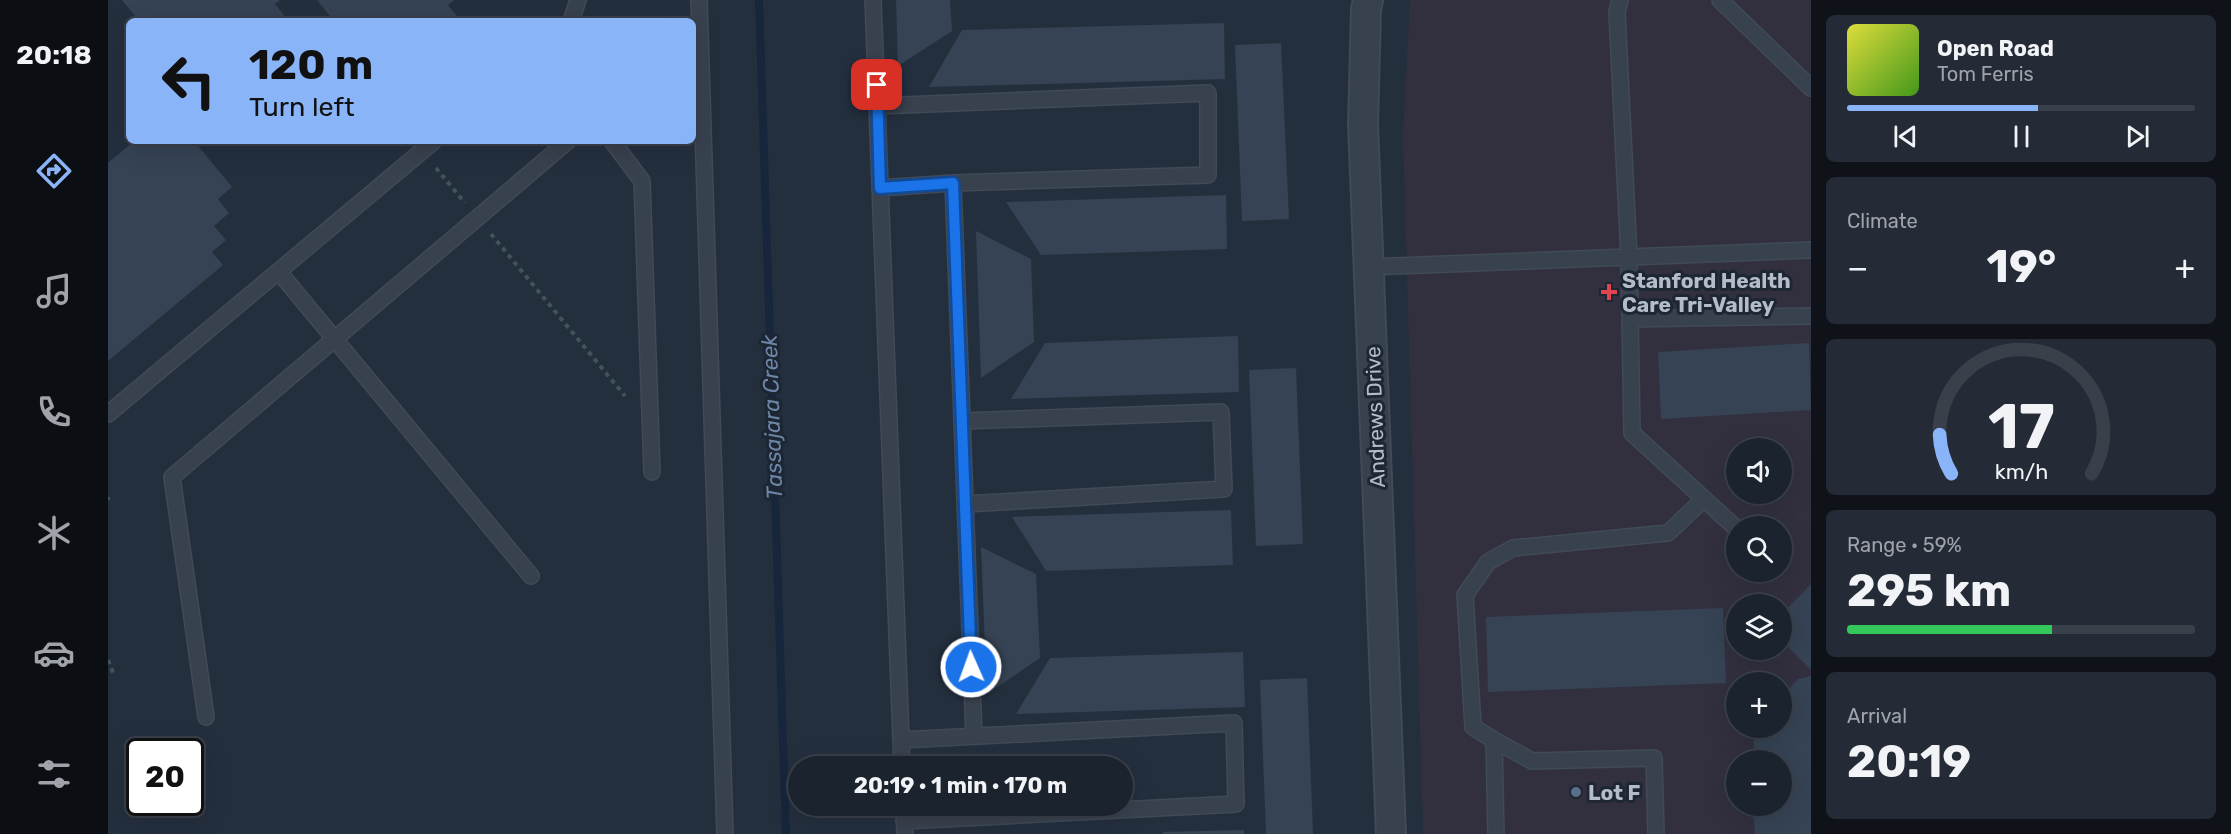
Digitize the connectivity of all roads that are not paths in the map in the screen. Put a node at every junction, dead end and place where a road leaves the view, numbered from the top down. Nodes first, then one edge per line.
1 (578, 0) edge
2 (699, 0) edge
3 (873, 0) edge
4 (1368, 0) edge
5 (1620, 0) edge
6 (1720, 0) edge
7 (572, 18) edge
8 (1811, 88) edge
9 (877, 106) junction
10 (430, 144) edge
11 (564, 144) edge
12 (614, 144) edge
13 (953, 183) junction
14 (880, 188) junction
15 (1811, 250) edge
16 (1629, 258) junction
17 (1369, 267) junction
18 (279, 272) junction
19 (1811, 316) edge
20 (1630, 319) junction
21 (334, 339) junction
22 (108, 414) edge
23 (962, 421) junction
24 (652, 472) dead end
25 (1704, 499) junction
26 (965, 504) junction
27 (1726, 519) edge
28 (531, 576) dead end
29 (206, 717) dead end
30 (974, 736) junction
31 (901, 740) junction
32 (1494, 740) junction
33 (902, 756) edge
34 (904, 820) edge
35 (725, 834) edge
36 (1391, 834) edge
37 (1496, 834) edge
38 (1656, 834) edge

1 - 7 lane
2 - 35 lane
3 - 9 lane
4 - 17 street, Andrews Drive
5 - 16 lane
6 - 8 lane
9 - 13 lane
9 - 14 lane
10 - 18 lane
11 - 21 lane
12 - 24 lane
13 - 14 lane
13 - 23 lane
14 - 31 lane
15 - 16 lane
16 - 17 lane
16 - 20 lane
17 - 36 street, Andrews Drive
18 - 21 lane
18 - 22 lane
19 - 20 lane
20 - 25 lane
21 - 28 lane
21 - 29 lane
23 - 26 lane
23 - 26 lane
25 - 27 lane
25 - 32 lane
26 - 30 lane
30 - 31 lane
30 - 34 lane
31 - 33 lane
32 - 37 lane
32 - 38 lane

